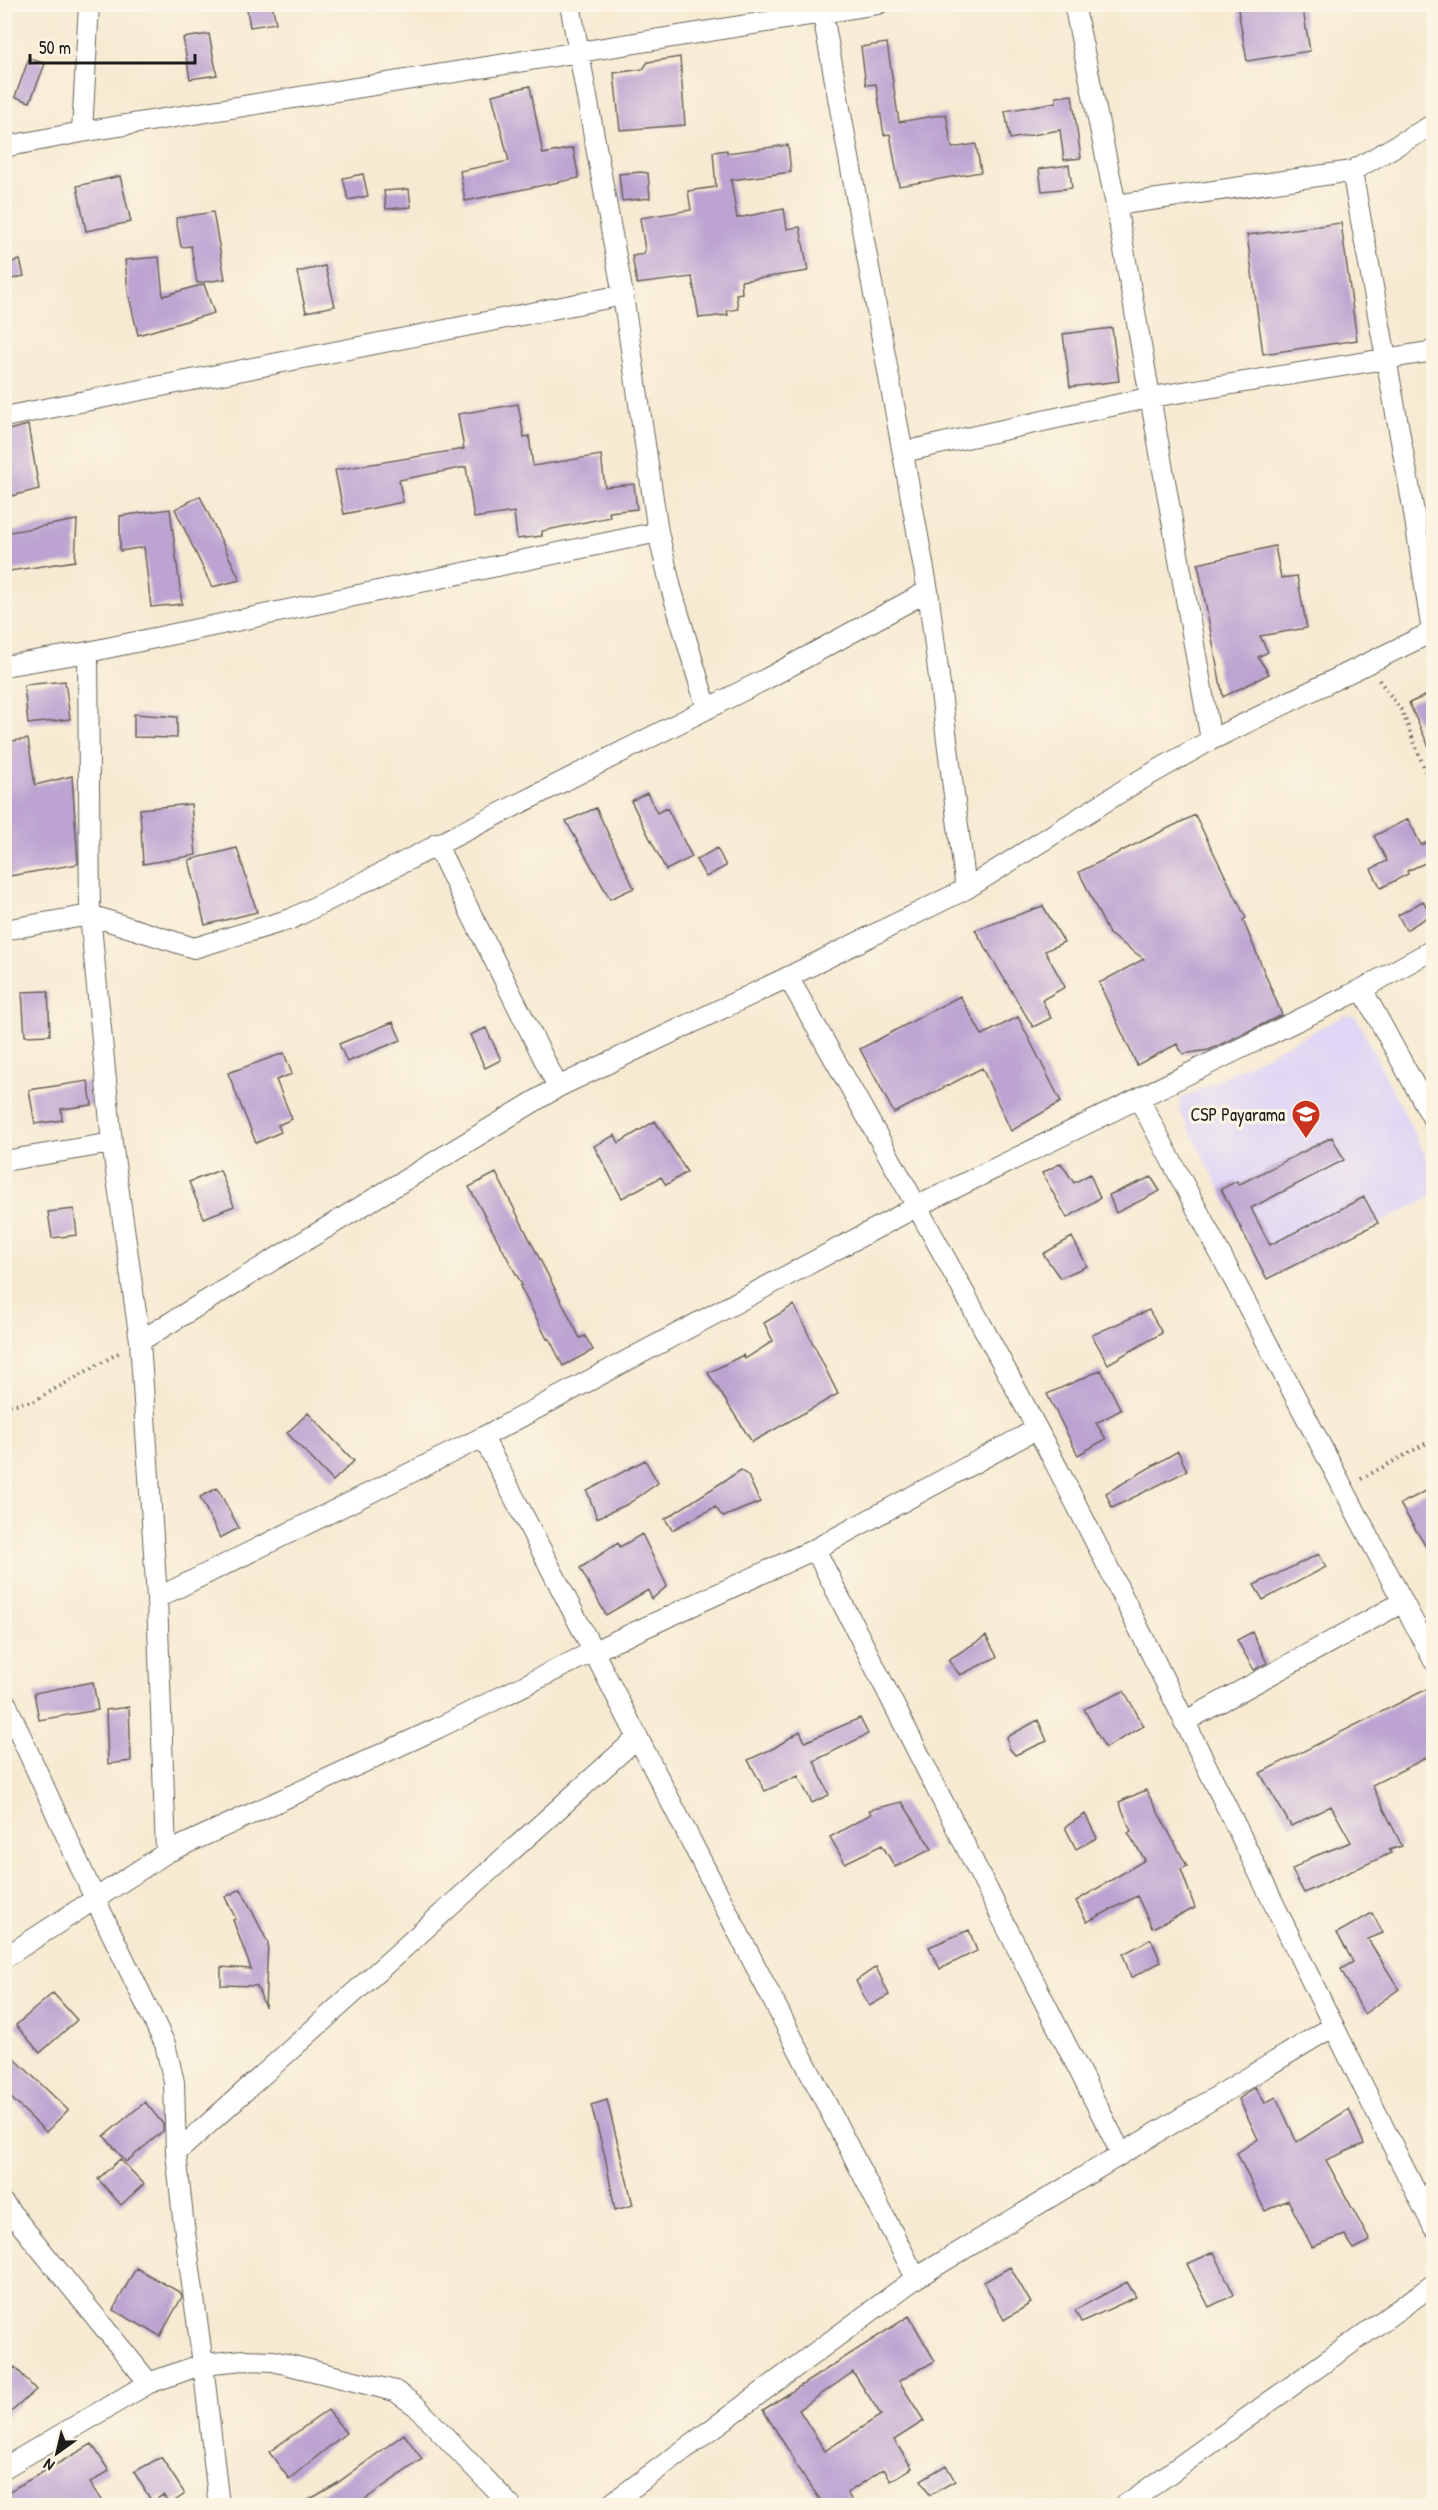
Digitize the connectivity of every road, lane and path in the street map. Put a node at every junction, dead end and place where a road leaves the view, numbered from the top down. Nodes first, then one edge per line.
1 (89, 4) edge
2 (570, 4) edge
3 (878, 4) edge
4 (1074, 4) edge
5 (822, 9) edge
6 (579, 54) junction
7 (1434, 124) edge
8 (82, 132) junction
9 (4, 147) edge
10 (1352, 171) junction
11 (1116, 205) junction
12 (623, 295) junction
13 (1434, 351) edge
14 (1384, 359) junction
15 (1152, 397) junction
16 (4, 417) edge
17 (903, 452) junction
18 (658, 532) junction
19 (928, 591) junction
20 (1433, 632) edge
21 (88, 651) junction
22 (1366, 662) junction
23 (4, 666) edge
24 (707, 709) junction
25 (1212, 740) junction
26 (1434, 793) edge
27 (436, 844) junction
28 (966, 889) junction
29 (90, 915) junction
30 (4, 930) edge
31 (1434, 949) edge
32 (788, 978) junction
33 (1362, 989) junction
34 (558, 1087) junction
35 (1139, 1099) junction
36 (1434, 1121) edge
37 (112, 1143) junction
38 (4, 1161) edge
39 (918, 1206) junction
40 (140, 1341) junction
41 (4, 1406) edge
42 (1035, 1430) junction
43 (483, 1437) junction
44 (1434, 1439) edge
45 (1344, 1488) junction
46 (815, 1550) junction
47 (157, 1598) junction
48 (1403, 1602) junction
49 (594, 1651) junction
50 (1434, 1661) edge
51 (4, 1699) edge
52 (1184, 1722) junction
53 (638, 1737) junction
54 (166, 1854) junction
55 (95, 1899) junction
56 (4, 1958) edge
57 (1332, 2027) junction
58 (176, 2153) junction
59 (1121, 2153) junction
60 (4, 2204) edge
61 (1434, 2228) edge
62 (916, 2277) junction
63 (1434, 2284) edge
64 (203, 2364) junction
65 (149, 2383) junction
66 (4, 2468) edge
67 (219, 2505) edge
68 (512, 2505) edge
69 (608, 2505) edge
70 (1124, 2505) edge

1 - 8 street
2 - 6 street
3 - 5 street
4 - 11 street
5 - 6 street
5 - 17 street
6 - 8 street
6 - 12 street
7 - 10 street
8 - 9 street
10 - 11 street
10 - 14 street
11 - 15 street
12 - 16 street
12 - 18 street
13 - 14 street
14 - 15 street
14 - 20 street
15 - 17 street
15 - 25 street
17 - 19 street
18 - 21 street
18 - 24 street
19 - 24 street
19 - 28 street
20 - 22 street
21 - 23 street
21 - 29 street
22 - 25 street
22 - 26 path
24 - 27 street
25 - 28 street
27 - 29 street
27 - 34 street
28 - 32 street
29 - 30 street
29 - 37 street
31 - 33 street
32 - 34 street
32 - 39 street
33 - 35 street
33 - 36 street
34 - 40 street
35 - 39 street
35 - 45 street
37 - 38 street
37 - 40 street
39 - 42 street
39 - 43 street
40 - 41 path
40 - 47 street
42 - 46 street
42 - 52 street
43 - 47 street
43 - 49 street
44 - 45 path
45 - 48 street
46 - 49 street
46 - 59 street
47 - 54 street
48 - 50 street
48 - 52 street
49 - 53 street
49 - 54 street
51 - 55 street
52 - 57 street
53 - 58 street
53 - 62 street
54 - 55 street
55 - 56 street
55 - 58 street
57 - 59 street
57 - 61 street
58 - 64 street
59 - 62 street
60 - 65 street
62 - 69 street
63 - 70 street
64 - 65 street
64 - 67 street
64 - 68 street
65 - 66 street

